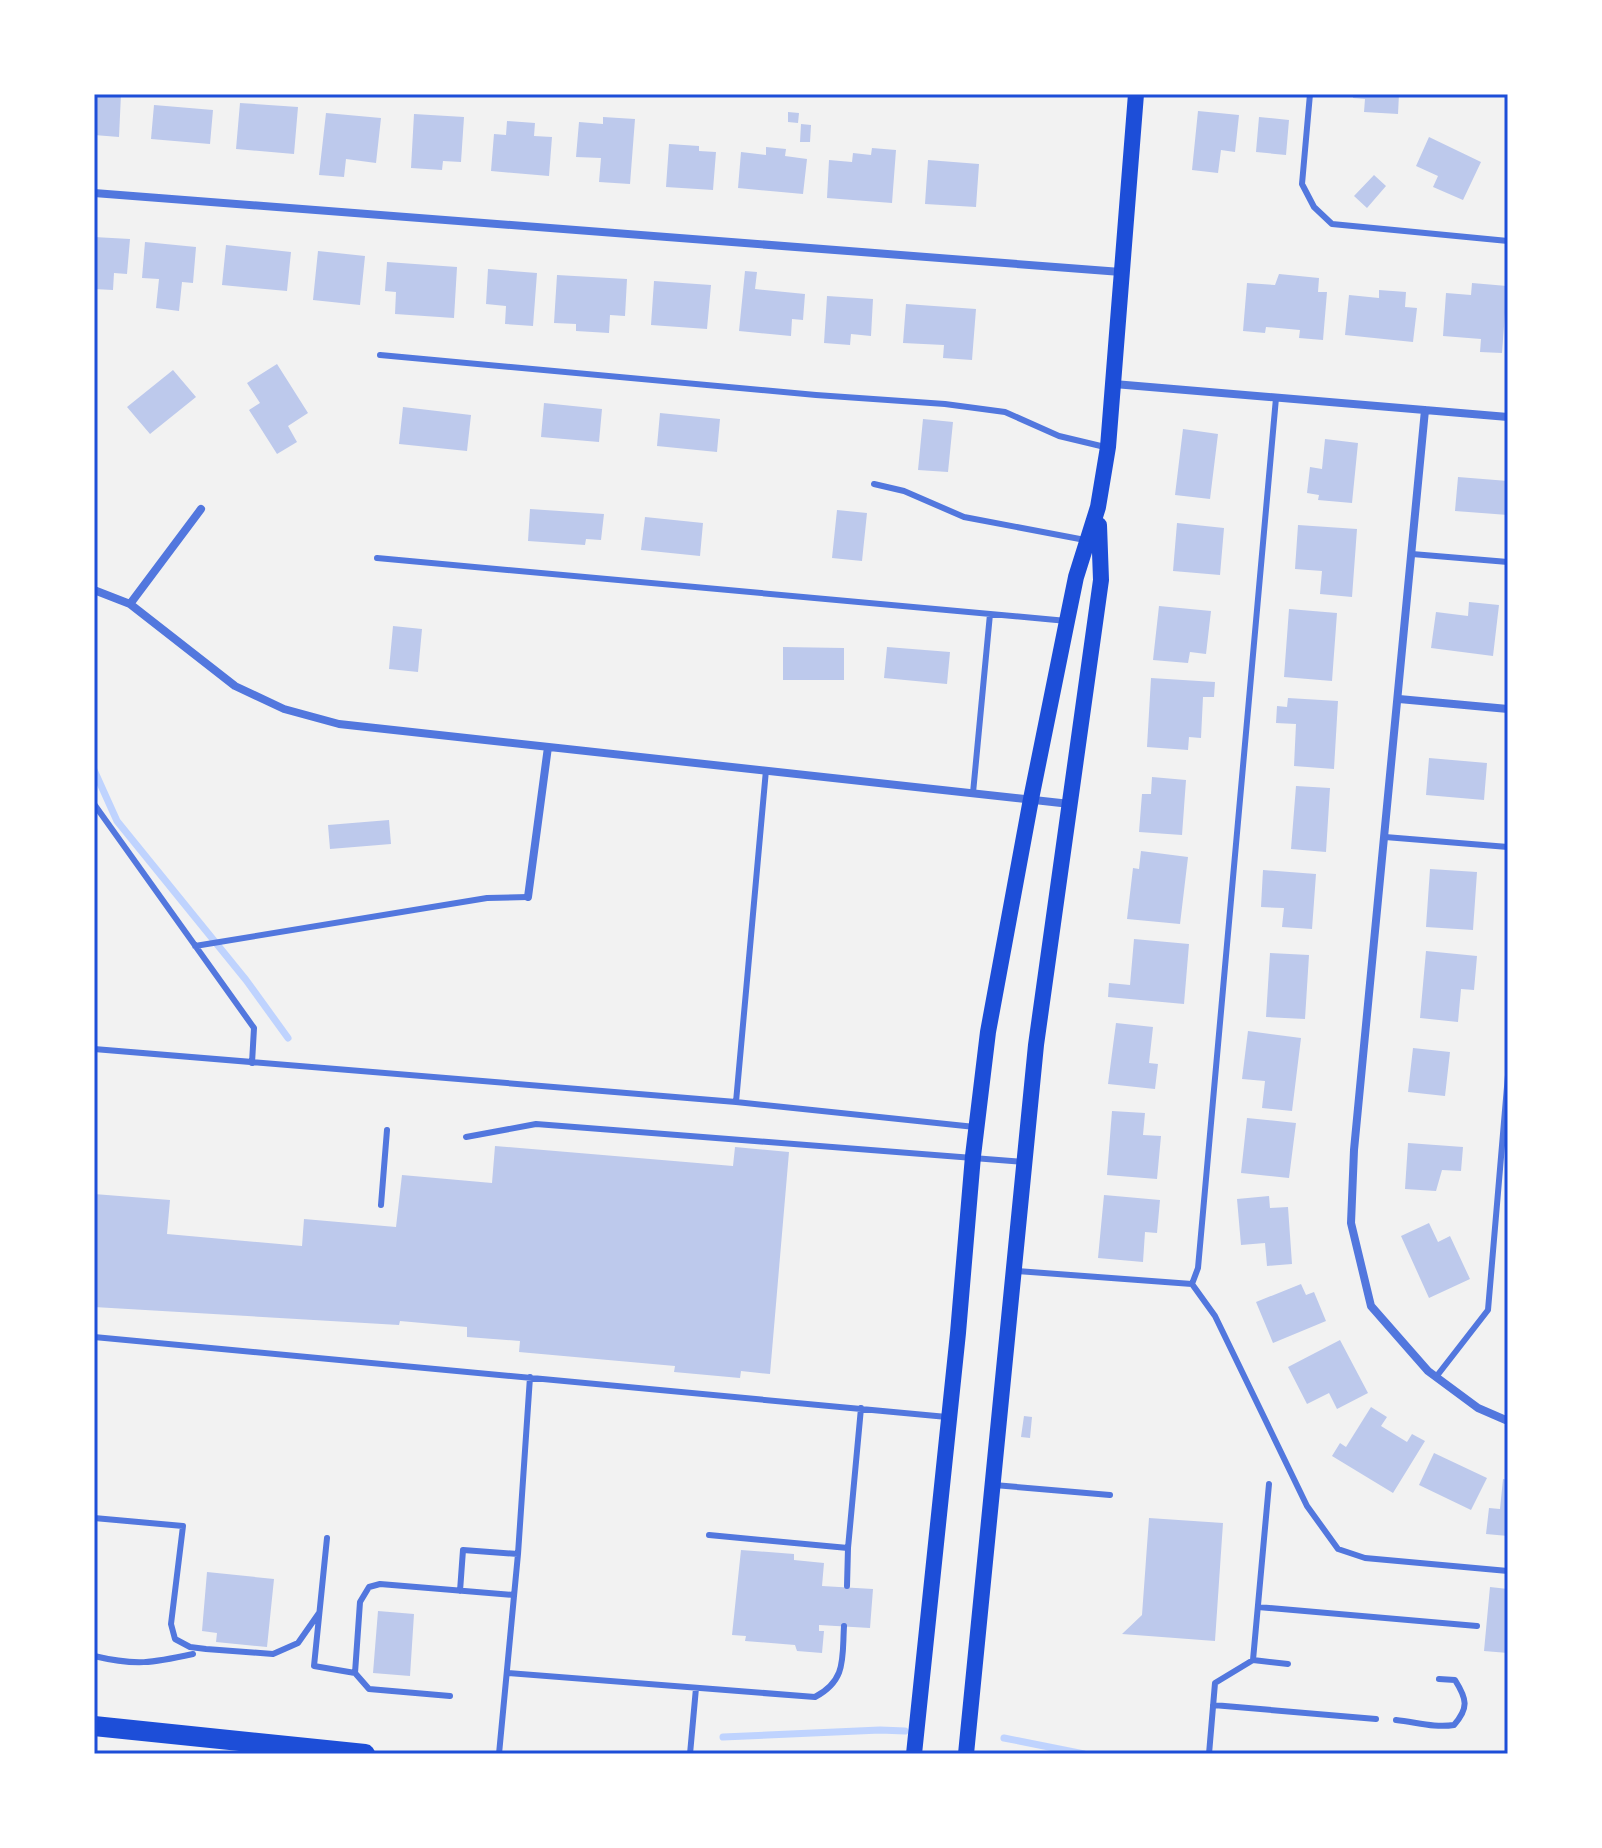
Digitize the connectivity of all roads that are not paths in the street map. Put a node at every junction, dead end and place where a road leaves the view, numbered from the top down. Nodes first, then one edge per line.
1 (1136, 94) edge
2 (1310, 94) edge
3 (94, 193) edge
4 (1508, 241) edge
5 (1122, 272) junction
6 (380, 355) dead end
7 (1114, 384) junction
8 (1276, 398) junction
9 (1425, 410) junction
10 (1508, 417) edge
11 (1108, 447) junction
12 (874, 484) dead end
13 (1098, 507) junction
14 (201, 509) dead end
15 (1089, 540) junction
16 (1412, 554) junction
17 (377, 558) dead end
18 (1508, 562) edge
19 (94, 590) edge
20 (130, 604) junction
21 (990, 614) junction
22 (1067, 621) junction
23 (1399, 699) junction
24 (1508, 709) edge
25 (548, 747) junction
26 (766, 770) junction
27 (973, 793) junction
28 (1031, 799) junction
29 (94, 804) edge
30 (1071, 804) junction
31 (1385, 837) junction
32 (1508, 847) edge
33 (528, 897) joint
34 (195, 946) junction
35 (94, 1049) edge
36 (252, 1063) junction
37 (1508, 1075) edge
38 (736, 1102) junction
39 (976, 1127) junction
40 (387, 1130) dead end
41 (466, 1137) dead end
42 (973, 1156) junction
43 (1024, 1162) junction
44 (381, 1205) dead end
45 (1013, 1271) junction
46 (1192, 1284) junction
47 (94, 1337) edge
48 (530, 1377) junction
49 (1436, 1377) junction
50 (861, 1408) junction
51 (948, 1418) junction
52 (1508, 1421) edge
53 (1269, 1484) dead end
54 (992, 1485) junction
55 (1110, 1495) dead end
56 (94, 1518) edge
57 (709, 1535) dead end
58 (327, 1538) dead end
59 (848, 1548) junction
60 (518, 1554) junction
61 (1508, 1571) edge
62 (847, 1586) dead end
63 (460, 1591) junction
64 (514, 1595) junction
65 (1258, 1607) junction
66 (319, 1613) junction
67 (844, 1626) dead end
68 (1477, 1626) dead end
69 (193, 1654) dead end
70 (94, 1656) edge
71 (1253, 1660) junction
72 (1288, 1664) dead end
73 (355, 1673) junction
74 (507, 1673) junction
75 (1439, 1679) dead end
76 (696, 1688) junction
77 (450, 1696) dead end
78 (1213, 1705) junction
79 (1376, 1719) dead end
80 (1396, 1720) dead end
81 (94, 1726) edge
82 (365, 1754) edge
83 (499, 1754) edge
84 (690, 1754) edge
85 (914, 1754) edge
86 (966, 1754) edge
87 (1209, 1754) edge

1 - 5 main road
2 - 4 lane
3 - 5 street
5 - 7 main road
6 - 11 lane
7 - 8 street
7 - 11 main road
8 - 9 street
8 - 46 lane
9 - 10 street
9 - 16 street
11 - 13 main road
12 - 15 lane
13 - 15 main road
13 - 30 main road
14 - 20 street
15 - 22 main road
16 - 18 lane
16 - 23 street
17 - 21 lane
19 - 20 street
20 - 25 street
21 - 22 lane
21 - 27 lane
22 - 28 main road
23 - 24 street
23 - 31 street
25 - 26 street
25 - 33 street
26 - 27 street
26 - 38 lane
27 - 28 street
28 - 30 street
28 - 39 main road
29 - 34 lane
30 - 43 main road
31 - 32 lane
31 - 49 street
33 - 34 lane
34 - 36 lane
35 - 36 lane
36 - 38 lane
37 - 49 lane
38 - 39 lane
39 - 42 main road
40 - 44 lane
41 - 42 lane
42 - 43 lane
42 - 51 main road
43 - 45 main road
45 - 46 lane
45 - 54 main road
46 - 61 lane
47 - 48 lane
48 - 50 lane
48 - 60 lane
49 - 52 street
50 - 51 lane
50 - 59 lane
51 - 85 main road
53 - 65 lane
54 - 55 lane
54 - 86 main road
56 - 66 lane
57 - 59 lane
58 - 66 lane
59 - 62 lane
60 - 63 lane
60 - 64 lane
63 - 64 lane
63 - 73 lane
64 - 74 lane
65 - 68 lane
65 - 71 lane
66 - 73 lane
67 - 76 lane
69 - 70 lane
71 - 72 lane
71 - 78 lane
73 - 77 lane
74 - 76 lane
74 - 83 lane
75 - 80 lane
76 - 84 lane
78 - 79 lane
78 - 87 lane
81 - 82 main road

